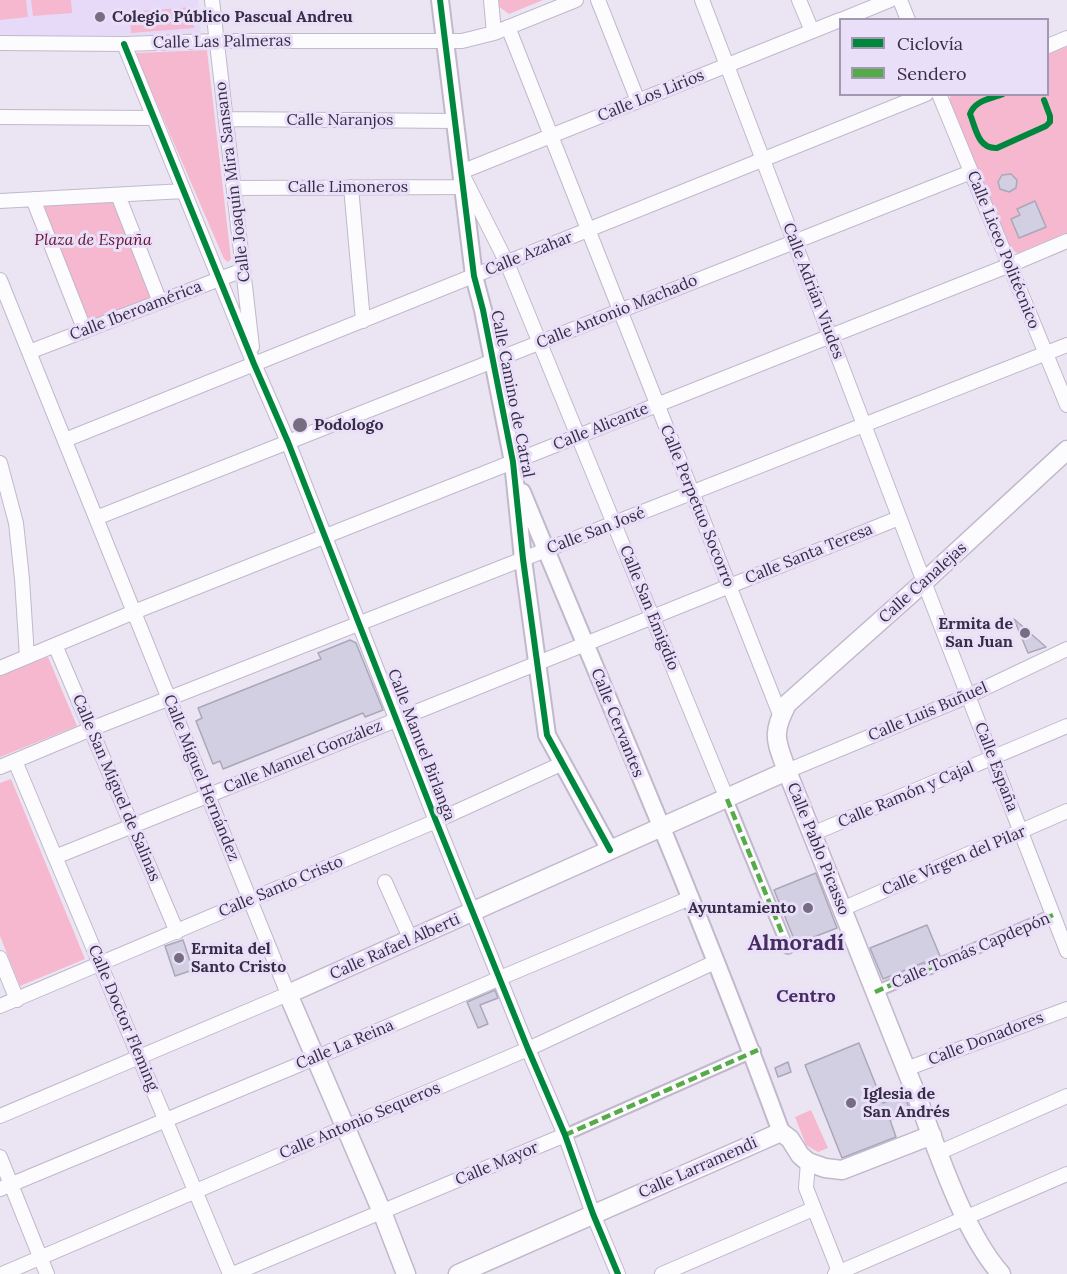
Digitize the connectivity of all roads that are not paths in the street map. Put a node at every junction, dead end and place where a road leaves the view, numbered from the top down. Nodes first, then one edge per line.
1 (212, 0) edge
2 (440, 0) edge
3 (491, 0) edge
4 (576, 0) edge
5 (598, 0) edge
6 (702, 0) edge
7 (800, 0) edge
8 (890, 0) edge
9 (900, 0) edge
10 (846, 18) edge
11 (907, 18) edge
12 (839, 21) edge
13 (508, 27) junction
14 (812, 31) junction
15 (494, 33) junction
16 (1067, 38) edge
17 (217, 41) junction
18 (444, 42) junction
19 (0, 43) edge
20 (124, 44) junction
21 (1049, 45) edge
22 (727, 65) junction
23 (921, 96) edge
24 (940, 96) edge
25 (638, 101) junction
26 (0, 117) edge
27 (154, 118) junction
28 (226, 119) junction
29 (454, 121) junction
30 (551, 136) junction
31 (763, 160) junction
32 (971, 171) junction
33 (462, 180) junction
34 (351, 187) junction
35 (234, 188) junction
36 (184, 191) junction
37 (118, 195) junction
38 (33, 199) junction
39 (0, 201) edge
40 (588, 230) junction
41 (1067, 241) edge
42 (794, 242) junction
43 (507, 263) junction
44 (1010, 266) junction
45 (243, 270) junction
46 (474, 276) junction
47 (219, 279) junction
48 (0, 280) edge
49 (160, 302) junction
50 (620, 311) junction
51 (363, 321) junction
52 (85, 331) junction
53 (830, 336) junction
54 (540, 342) junction
55 (1067, 345) edge
56 (29, 352) junction
57 (1046, 354) junction
58 (494, 361) junction
59 (254, 364) junction
60 (657, 405) junction
61 (1067, 405) edge
62 (864, 425) junction
63 (578, 436) junction
64 (65, 440) junction
65 (288, 442) junction
66 (1067, 450) edge
67 (0, 463) edge
68 (514, 468) junction
69 (692, 493) junction
70 (96, 518) junction
71 (899, 518) junction
72 (614, 523) junction
73 (325, 536) junction
74 (546, 550) junction
75 (524, 559) junction
76 (924, 582) junction
77 (729, 586) junction
78 (134, 612) junction
79 (652, 616) junction
80 (359, 623) junction
81 (584, 644) junction
82 (55, 645) junction
83 (1067, 649) edge
84 (27, 657) junction
85 (537, 663) junction
86 (0, 668) edge
87 (968, 696) junction
88 (169, 698) junction
89 (781, 717) junction
90 (396, 719) junction
91 (1067, 726) edge
92 (90, 729) junction
93 (992, 759) junction
94 (15, 761) junction
95 (561, 764) junction
96 (0, 767) edge
97 (787, 771) junction
98 (208, 795) junction
99 (727, 799) junction
100 (1067, 811) edge
101 (436, 821) junction
102 (132, 826) junction
103 (660, 828) junction
104 (1021, 832) junction
105 (812, 834) junction
106 (610, 850) junction
107 (55, 857) junction
108 (385, 882) dead end
109 (690, 898) junction
110 (250, 900) junction
111 (842, 909) junction
112 (1067, 910) edge
113 (473, 912) junction
114 (1053, 915) junction
115 (177, 932) junction
116 (411, 940) junction
117 (788, 948) dead end
118 (1067, 951) edge
119 (0, 958) edge
120 (100, 964) junction
121 (717, 967) junction
122 (500, 978) junction
123 (875, 992) junction
124 (288, 994) junction
125 (17, 1000) junction
126 (0, 1006) edge
127 (1067, 1009) edge
128 (528, 1049) junction
129 (755, 1051) junction
130 (140, 1056) junction
131 (315, 1058) junction
132 (906, 1069) junction
133 (1067, 1096) edge
134 (0, 1116) edge
135 (165, 1119) junction
136 (346, 1128) junction
137 (781, 1132) junction
138 (565, 1135) junction
139 (932, 1135) junction
140 (938, 1153) junction
141 (0, 1156) edge
142 (808, 1162) junction
143 (1067, 1174) edge
144 (6, 1187) edge
145 (196, 1189) junction
146 (813, 1209) junction
147 (382, 1212) junction
148 (592, 1214) junction
149 (966, 1216) junction
150 (41, 1258) junction
151 (838, 1273) edge
152 (2, 1274) edge
153 (47, 1274) edge
154 (232, 1274) edge
155 (406, 1274) edge
156 (458, 1274) edge
157 (618, 1274) edge
158 (662, 1274) edge
159 (1001, 1274) edge

1 - 17 street, Calle Joaquín Mira Sansano
2 - 18 street, Calle Camino de Catral
3 - 15 street
4 - 13 street, Calle Las Palmeras
5 - 25 street
6 - 22 street, Calle Adrián Viudes
7 - 14 street
8 - 10 street, Calle Los Lirios
9 - 11 street
12 - 14 street, Calle Los Lirios
13 - 15 street, Calle Las Palmeras
13 - 30 street, Calle Perpetuo Socorro
14 - 22 street, Calle Los Lirios
15 - 18 street, Calle Las Palmeras
16 - 21 street
17 - 18 street, Calle Las Palmeras
17 - 20 street, Calle Las Palmeras
17 - 28 street, Calle Joaquín Mira Sansano
18 - 29 street, Calle Camino de Catral
19 - 20 street, Calle Las Palmeras
20 - 27 street, Calle Manuel Birlanga
22 - 25 street, Calle Los Lirios
22 - 31 street, Calle Adrián Viudes
23 - 31 street, Calle Azahar
24 - 32 street, Calle Liceo Politécnico
25 - 30 street, Calle Los Lirios
26 - 27 street
27 - 36 street, Calle Manuel Birlanga
28 - 29 street, Calle Naranjos
28 - 35 street, Calle Joaquín Mira Sansano
29 - 33 street, Calle Camino de Catral
30 - 33 street, Calle Los Lirios
30 - 40 street, Calle Perpetuo Socorro
31 - 40 street, Calle Azahar
31 - 42 street, Calle Adrián Viudes
32 - 42 street, Calle Antonio Machado
32 - 44 street, Calle Liceo Politécnico
33 - 34 street, Calle Limoneros
33 - 43 street, Calle San Emigdio
33 - 46 street, Calle Camino de Catral
34 - 35 street, Calle Limoneros
34 - 51 street
35 - 45 street, Calle Joaquín Mira Sansano
36 - 37 street
36 - 47 street, Calle Manuel Birlanga
37 - 38 street
37 - 49 street
38 - 39 street
38 - 52 street
40 - 43 street, Calle Azahar
40 - 50 street, Calle Perpetuo Socorro
41 - 44 street, Calle Alicante
42 - 50 street, Calle Antonio Machado
42 - 53 street, Calle Adrián Viudes
43 - 46 street, Calle Azahar
43 - 54 street, Calle San Emigdio
44 - 53 street, Calle Alicante
44 - 57 street, Calle Liceo Politécnico
45 - 47 street, Calle Iberoamérica
45 - 59 street, Calle Joaquín Mira Sansano
46 - 51 street, Calle Azahar
46 - 58 street, Calle Camino de Catral
47 - 49 street, Calle Iberoamérica
47 - 59 street, Calle Manuel Birlanga
48 - 56 street, Calle Miguel Hernández
49 - 52 street, Calle Iberoamérica
50 - 54 street, Calle Antonio Machado
50 - 60 street, Calle Perpetuo Socorro
51 - 59 street, Calle Azahar
52 - 56 street, Calle Iberoamérica
53 - 60 street, Calle Alicante
53 - 62 street, Calle Adrián Viudes
54 - 58 street, Calle Antonio Machado
54 - 63 street, Calle San Emigdio
55 - 57 street, Calle San José
56 - 64 street, Calle Miguel Hernández
57 - 61 street, Calle Liceo Politécnico
57 - 62 street, Calle San José
58 - 65 street, Calle Antonio Machado
58 - 68 street, Calle Camino de Catral
59 - 64 street, Calle Azahar
59 - 65 street, Calle Manuel Birlanga
60 - 63 street, Calle Alicante
60 - 69 street, Calle Perpetuo Socorro
62 - 69 street, Calle San José
62 - 71 street, Calle Adrián Viudes
63 - 68 street, Calle Alicante
63 - 72 street, Calle San Emigdio
64 - 70 street, Calle Miguel Hernández
65 - 70 street, Calle Antonio Machado
65 - 73 street, Calle Manuel Birlanga
66 - 76 main road, Calle Canalejas
67 - 84 street
68 - 73 street, Calle Alicante
68 - 74 street, Calle Cervantes
68 - 75 street, Calle Camino de Catral
69 - 72 street, Calle San José
69 - 77 street, Calle Perpetuo Socorro
70 - 78 street, Calle Miguel Hernández
71 - 76 street, Calle Adrián Viudes
71 - 77 street, Calle Santa Teresa
72 - 74 street, Calle San José
72 - 79 street, Calle San Emigdio
73 - 78 street, Calle Alicante
73 - 80 street, Calle Manuel Birlanga
74 - 75 street, Calle San José
74 - 81 street, Calle Cervantes
75 - 80 street, Calle San José
75 - 85 street, Calle Camino de Catral
76 - 87 street, Calle España
76 - 89 main road, Calle Canalejas
77 - 79 street, Calle Santa Teresa
77 - 89 street, Calle Perpetuo Socorro
78 - 82 street, Calle Alicante
78 - 88 street, Calle Miguel Hernández
79 - 81 street, Calle Manuel González
79 - 99 street, Calle San Emigdio
80 - 88 street, Calle San José
80 - 90 street, Calle Manuel Birlanga
81 - 85 street, Calle Manuel González
81 - 103 street, Calle Cervantes
82 - 84 street, Calle Alicante
82 - 92 street, Calle San Miguel de Salinas
83 - 87 street, Calle Luis Buñuel
84 - 86 street, Calle Alicante
85 - 90 street, Calle Manuel González
85 - 95 street, Calle Camino de Catral
87 - 93 street, Calle España
87 - 97 street, Calle Luis Buñuel
88 - 92 street, Calle San José
88 - 98 street, Calle Miguel Hernández
89 - 97 main road, Calle Pablo Picasso
90 - 98 street, Calle Manuel González
90 - 101 street, Calle Manuel Birlanga
91 - 93 street, Calle Ramón y Cajal
92 - 94 street, Calle San José
92 - 102 street, Calle San Miguel de Salinas
93 - 104 street, Calle España
93 - 105 street, Calle Ramón y Cajal
94 - 96 street, Calle San José
94 - 107 street, Calle Doctor Fleming
95 - 101 street, Calle Santo Cristo
95 - 106 street, Calle Camino de Catral
97 - 99 main road, Calle Rafael Alberti
97 - 105 main road, Calle Pablo Picasso
98 - 102 street, Calle Manuel González
98 - 110 street, Calle Miguel Hernández
99 - 103 main road, Calle Rafael Alberti
99 - 117 street, Calle San Emigdio
100 - 104 street, Calle Virgen del Pilar
101 - 110 street, Calle Santo Cristo
101 - 113 street, Calle Manuel Birlanga
102 - 107 street, Calle Manuel González
102 - 115 street, Calle San Miguel de Salinas
103 - 106 main road, Calle Rafael Alberti
103 - 109 street, Calle Cervantes
104 - 111 street, Calle Virgen del Pilar
104 - 114 street, Calle España
105 - 111 main road, Calle Pablo Picasso
106 - 113 main road, Calle Rafael Alberti
107 - 120 street, Calle Doctor Fleming
108 - 116 street
109 - 121 street, Calle Cervantes
109 - 122 street, Calle La Reina
110 - 115 street, Calle Santo Cristo
110 - 124 street, Calle Miguel Hernández
111 - 123 main road, Calle Pablo Picasso
112 - 114 street, Calle Tomás Capdepón
113 - 116 main road, Calle Rafael Alberti
113 - 122 street, Calle Manuel Birlanga
114 - 118 street, Calle España
114 - 123 street, Calle Tomás Capdepón
115 - 120 street, Calle Santo Cristo
116 - 124 main road, Calle Rafael Alberti
119 - 125 street
120 - 125 street, Calle Santo Cristo
120 - 130 street, Calle Doctor Fleming
121 - 128 street, Calle Antonio Sequeros
121 - 129 street, Calle Cervantes
122 - 128 street, Calle Manuel Birlanga
122 - 131 street, Calle La Reina
123 - 132 main road, Calle Pablo Picasso
124 - 130 street, Calle Rafael Alberti
124 - 131 main road, Calle Miguel Hernández
125 - 126 street, Calle Santo Cristo
127 - 132 street, Calle Donadores
128 - 136 street, Calle Antonio Sequeros
128 - 138 street, Calle Manuel Birlanga
129 - 137 street, Calle Cervantes
129 - 138 street, Calle Mayor
130 - 134 street, Calle Rafael Alberti
130 - 135 street, Calle Doctor Fleming
131 - 135 street, Calle La Reina
131 - 136 main road, Calle Miguel Hernández
132 - 139 main road, Calle Pablo Picasso
133 - 140 street
135 - 144 street, Calle La Reina
135 - 145 street, Calle Doctor Fleming
136 - 145 street, Calle Antonio Sequeros
136 - 147 main road, Calle Miguel Hernández
137 - 142 main road
137 - 148 main road, Calle Larramendi
138 - 147 street, Calle Mayor
138 - 148 street, Calle Manuel Birlanga
139 - 140 main road, Calle Pablo Picasso
139 - 142 main road
140 - 149 main road, Calle Pablo Picasso
141 - 144 street
142 - 146 street
143 - 149 street
144 - 150 street
145 - 150 street, Calle Antonio Sequeros
145 - 154 street, Calle Doctor Fleming
146 - 151 street
146 - 158 street
147 - 154 street, Calle Mayor
147 - 155 main road, Calle Miguel Hernández
148 - 156 main road, Calle Larramendi
148 - 157 street, Calle Manuel Birlanga
149 - 151 street
149 - 159 main road, Calle Pablo Picasso
150 - 152 street, Calle Antonio Sequeros
150 - 153 street

